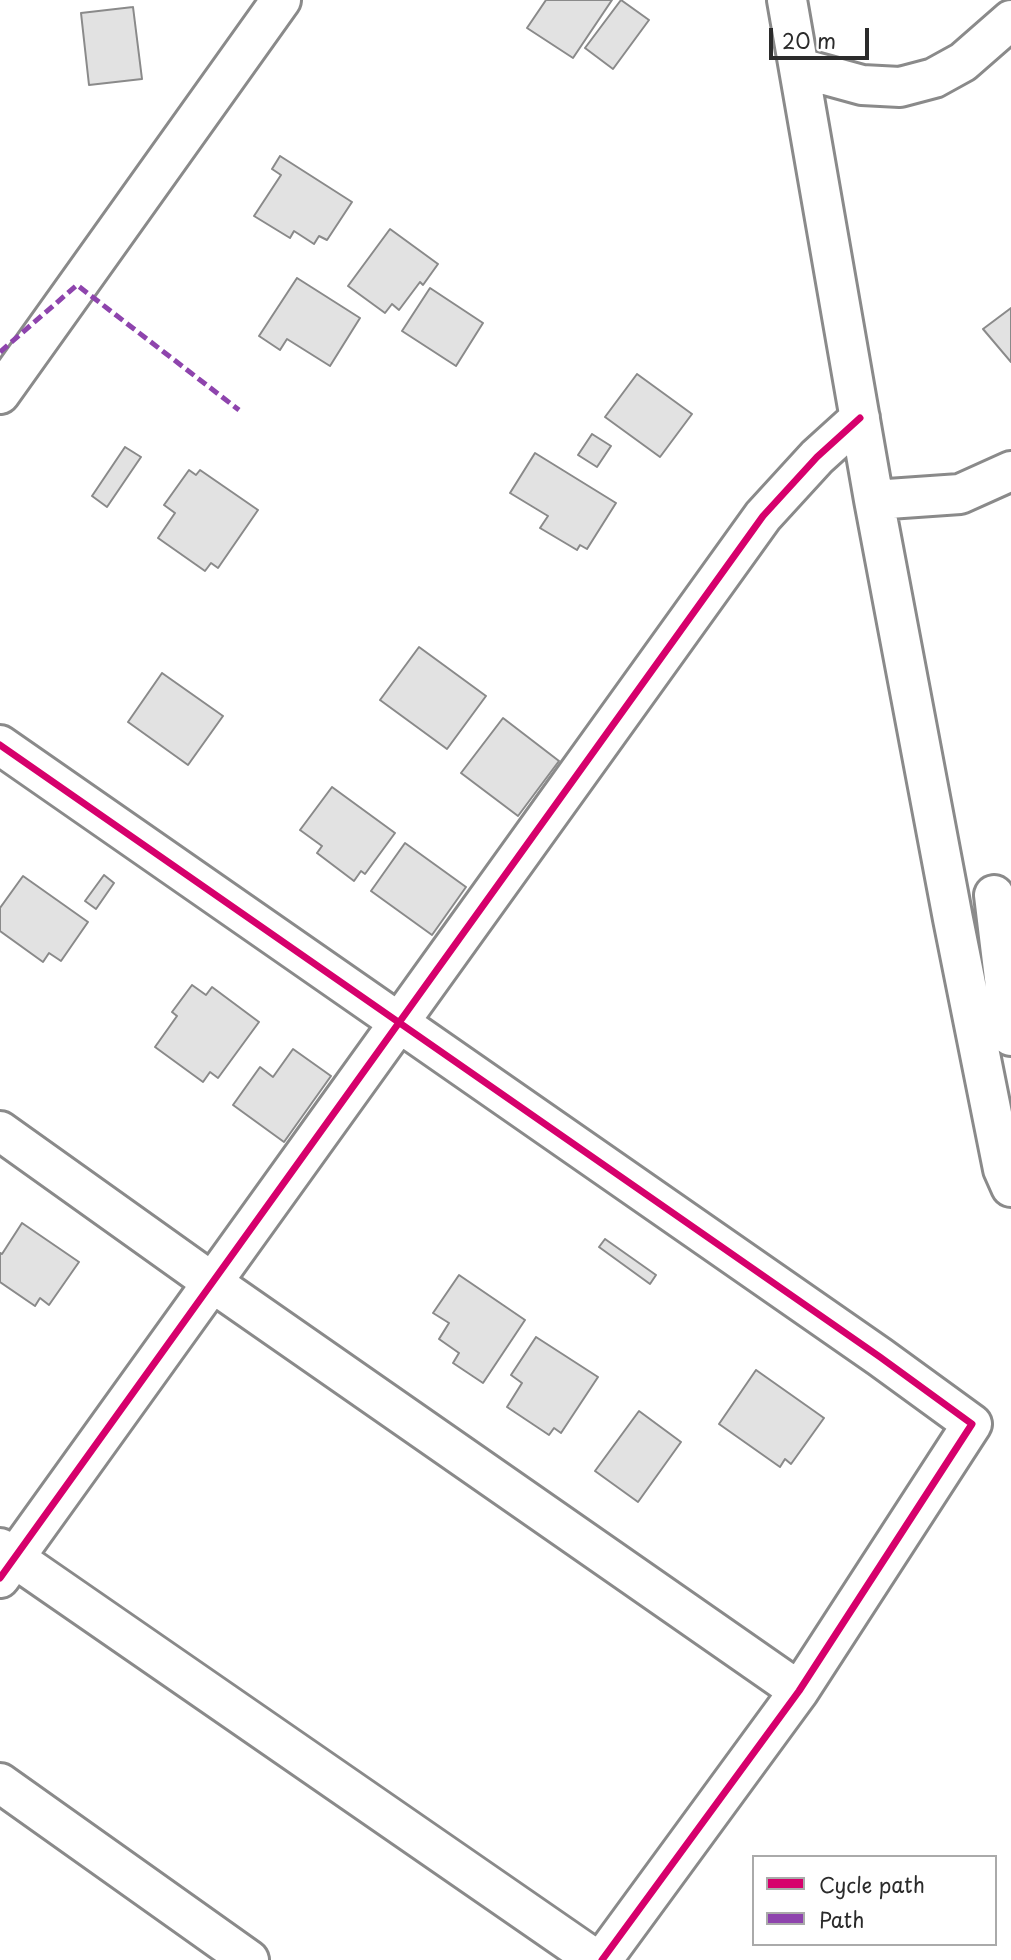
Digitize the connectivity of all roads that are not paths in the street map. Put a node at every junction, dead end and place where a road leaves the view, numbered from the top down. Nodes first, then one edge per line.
1 (281, 0) edge
2 (787, 0) edge
3 (1011, 20) edge
4 (800, 68) junction
5 (0, 394) edge
6 (860, 418) junction
7 (1011, 471) edge
8 (874, 500) junction
9 (0, 746) edge
10 (1002, 890) edge
11 (953, 919) junction
12 (401, 1023) junction
13 (1011, 1036) edge
14 (0, 1131) edge
15 (1011, 1187) edge
16 (213, 1283) junction
17 (5, 1561) edge
18 (799, 1691) junction
19 (0, 1783) edge
20 (249, 1960) edge
21 (596, 1960) edge
22 (602, 1960) edge

1 - 5 street
2 - 4 street
3 - 4 street
4 - 6 street
6 - 8 street
6 - 12 street
7 - 8 street
8 - 11 street
9 - 12 street
10 - 11 street
10 - 13 street
11 - 15 street
12 - 16 street
12 - 18 street
14 - 16 street
16 - 17 street
16 - 18 street
17 - 21 street
18 - 22 street
19 - 20 street

